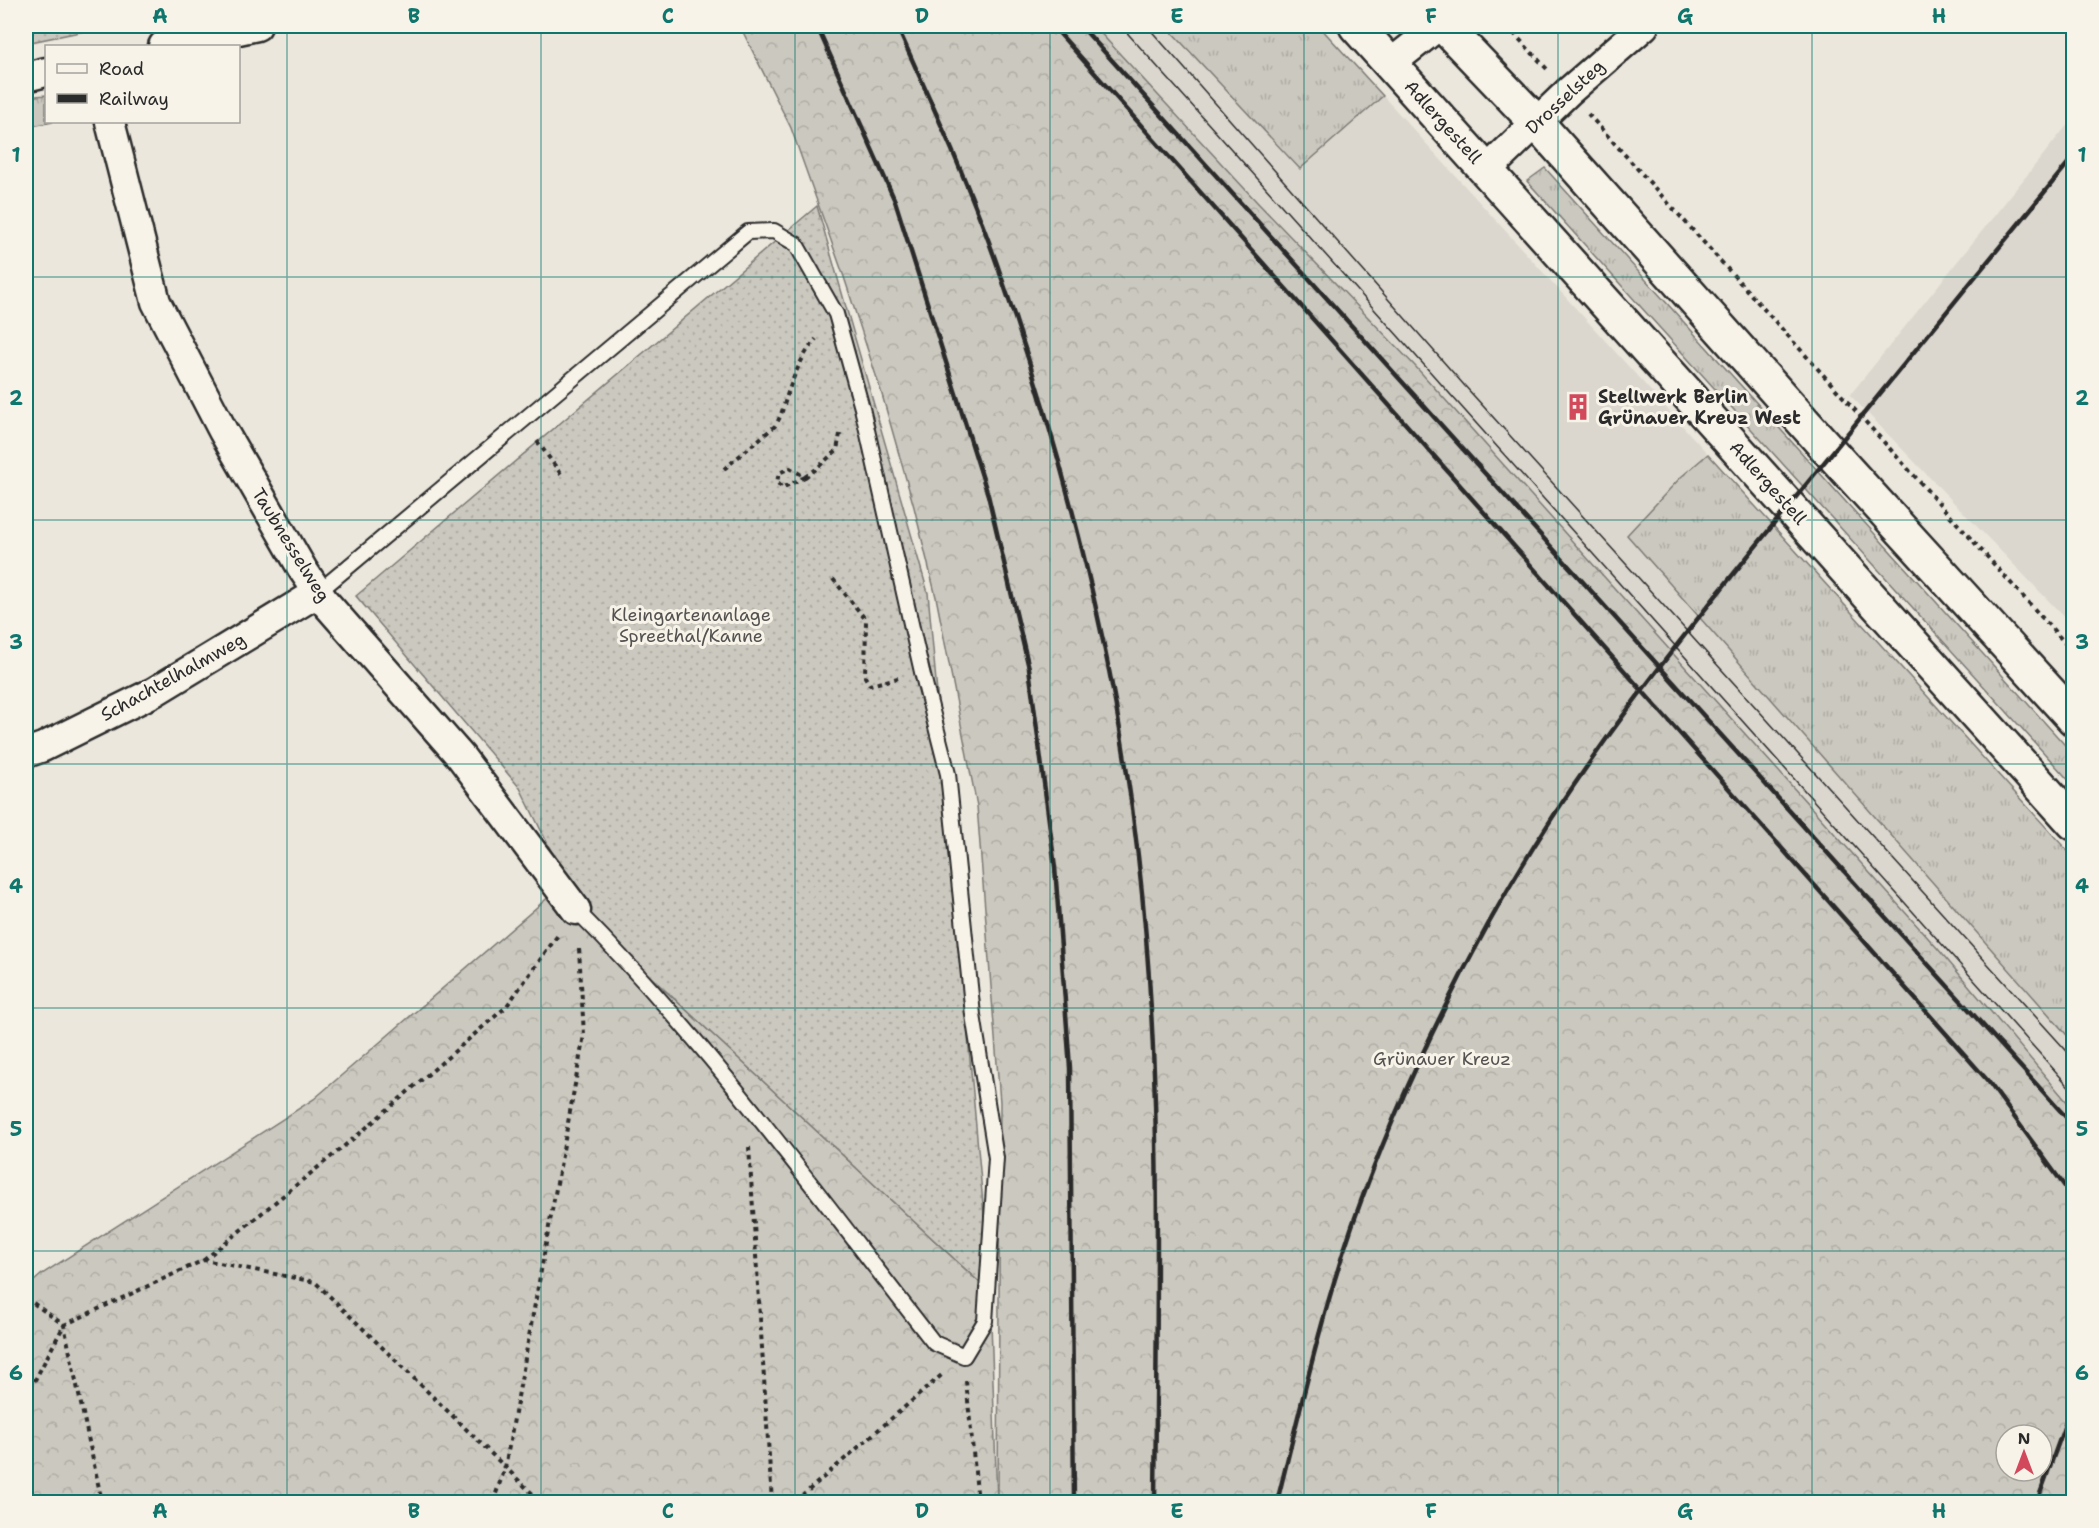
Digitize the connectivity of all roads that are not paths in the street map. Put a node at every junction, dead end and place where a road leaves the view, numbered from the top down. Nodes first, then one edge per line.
1 (257, 26) edge
2 (1356, 26) edge
3 (1438, 26) edge
4 (1444, 26) edge
5 (1644, 26) edge
6 (168, 45) edge
7 (1390, 64) junction
8 (45, 72) edge
9 (26, 76) edge
10 (110, 123) edge
11 (1537, 123) junction
12 (1487, 170) junction
13 (317, 593) junction
14 (2073, 719) edge
15 (26, 753) edge
16 (2073, 823) edge
17 (576, 910) joint

1 - 6 street
2 - 7 main road, Adlergestell
3 - 7 street, Adlergestell
4 - 11 main road
5 - 11 street, Drosselsteg
7 - 12 main road, Adlergestell
8 - 9 street
10 - 13 street, Taubnesselweg
11 - 12 street, Drosselsteg
11 - 14 main road
12 - 16 main road, Adlergestell
13 - 15 street, Schachtelhalmweg
13 - 17 street, Taubnesselweg
13 - 17 lane

